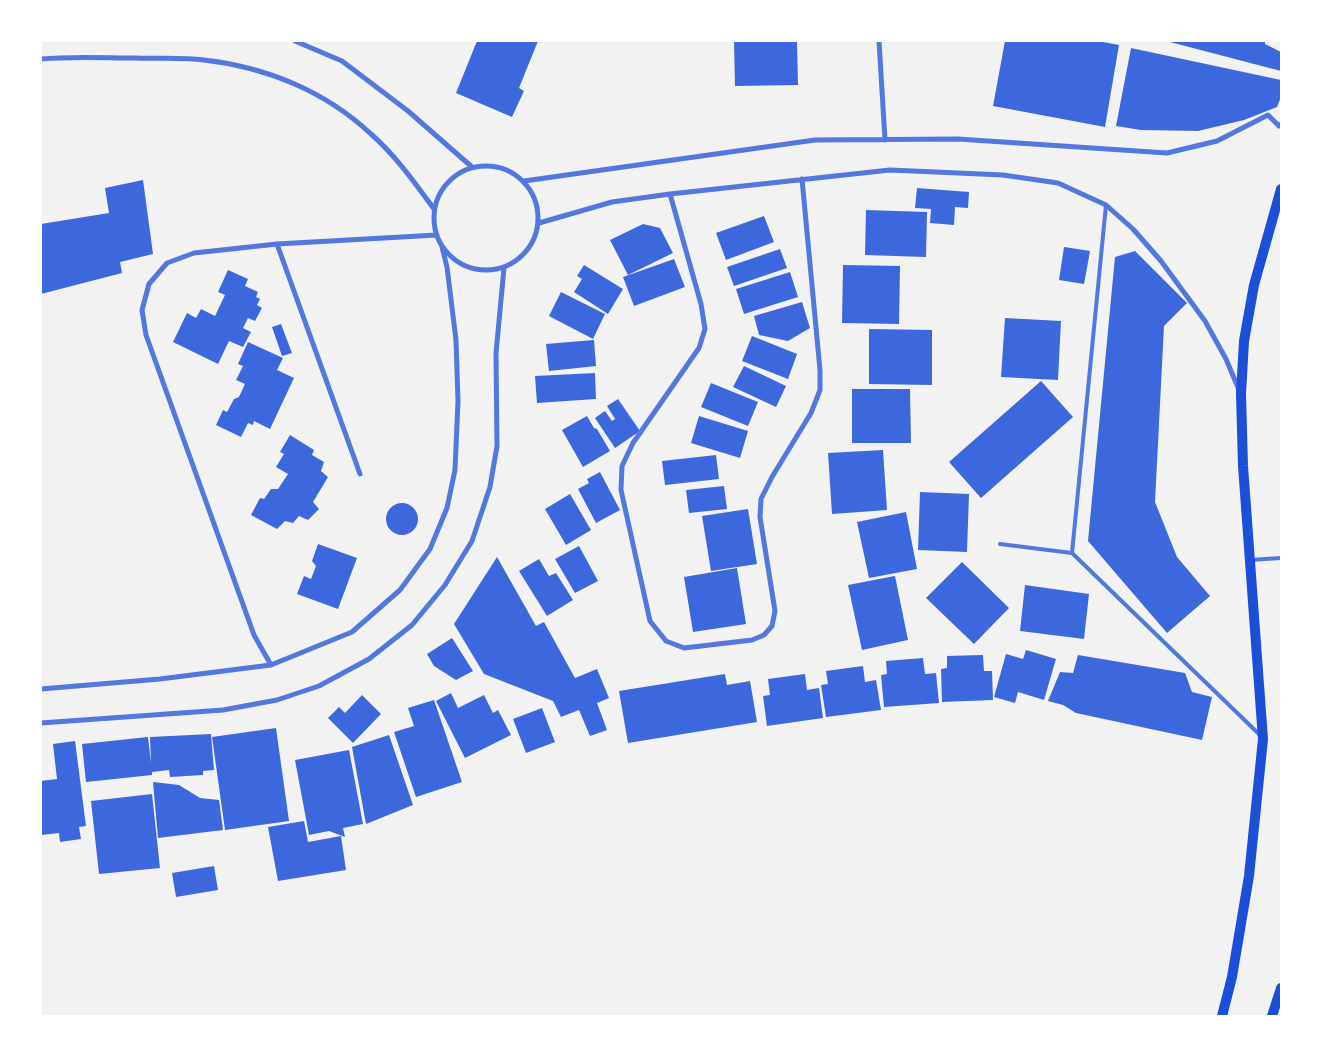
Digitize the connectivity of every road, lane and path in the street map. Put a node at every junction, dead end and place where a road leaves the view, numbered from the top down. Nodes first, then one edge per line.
1 (295, 41) edge
2 (879, 41) edge
3 (41, 59) edge
4 (1281, 124) edge
5 (885, 140) junction
6 (472, 167) junction
7 (802, 178) junction
8 (524, 181) junction
9 (1281, 189) edge
10 (670, 194) junction
11 (1106, 205) junction
12 (434, 209) junction
13 (539, 222) junction
14 (437, 236) junction
15 (277, 244) junction
16 (442, 247) junction
17 (504, 268) junction
18 (1241, 394) junction
19 (360, 474) dead end
20 (1000, 544) dead end
21 (1072, 553) junction
22 (1281, 558) edge
23 (1250, 560) junction
24 (271, 665) junction
25 (41, 688) edge
26 (41, 723) edge
27 (1263, 739) junction
28 (1281, 988) edge
29 (1222, 1016) edge
30 (1272, 1016) edge

1 - 6 street
2 - 5 street
3 - 12 street
4 - 5 street
5 - 8 street
6 - 8 street
6 - 12 street
7 - 10 street
7 - 10 street
7 - 11 street
8 - 13 street
9 - 18 main road
10 - 13 street
11 - 18 street
11 - 21 lane
12 - 14 street
13 - 17 street
14 - 15 street
14 - 16 street
15 - 19 street
15 - 24 street
16 - 17 street
16 - 24 street
17 - 26 street
18 - 23 main road
20 - 21 lane
21 - 27 lane
22 - 23 lane
23 - 27 main road
24 - 25 street
27 - 29 main road
28 - 30 main road

